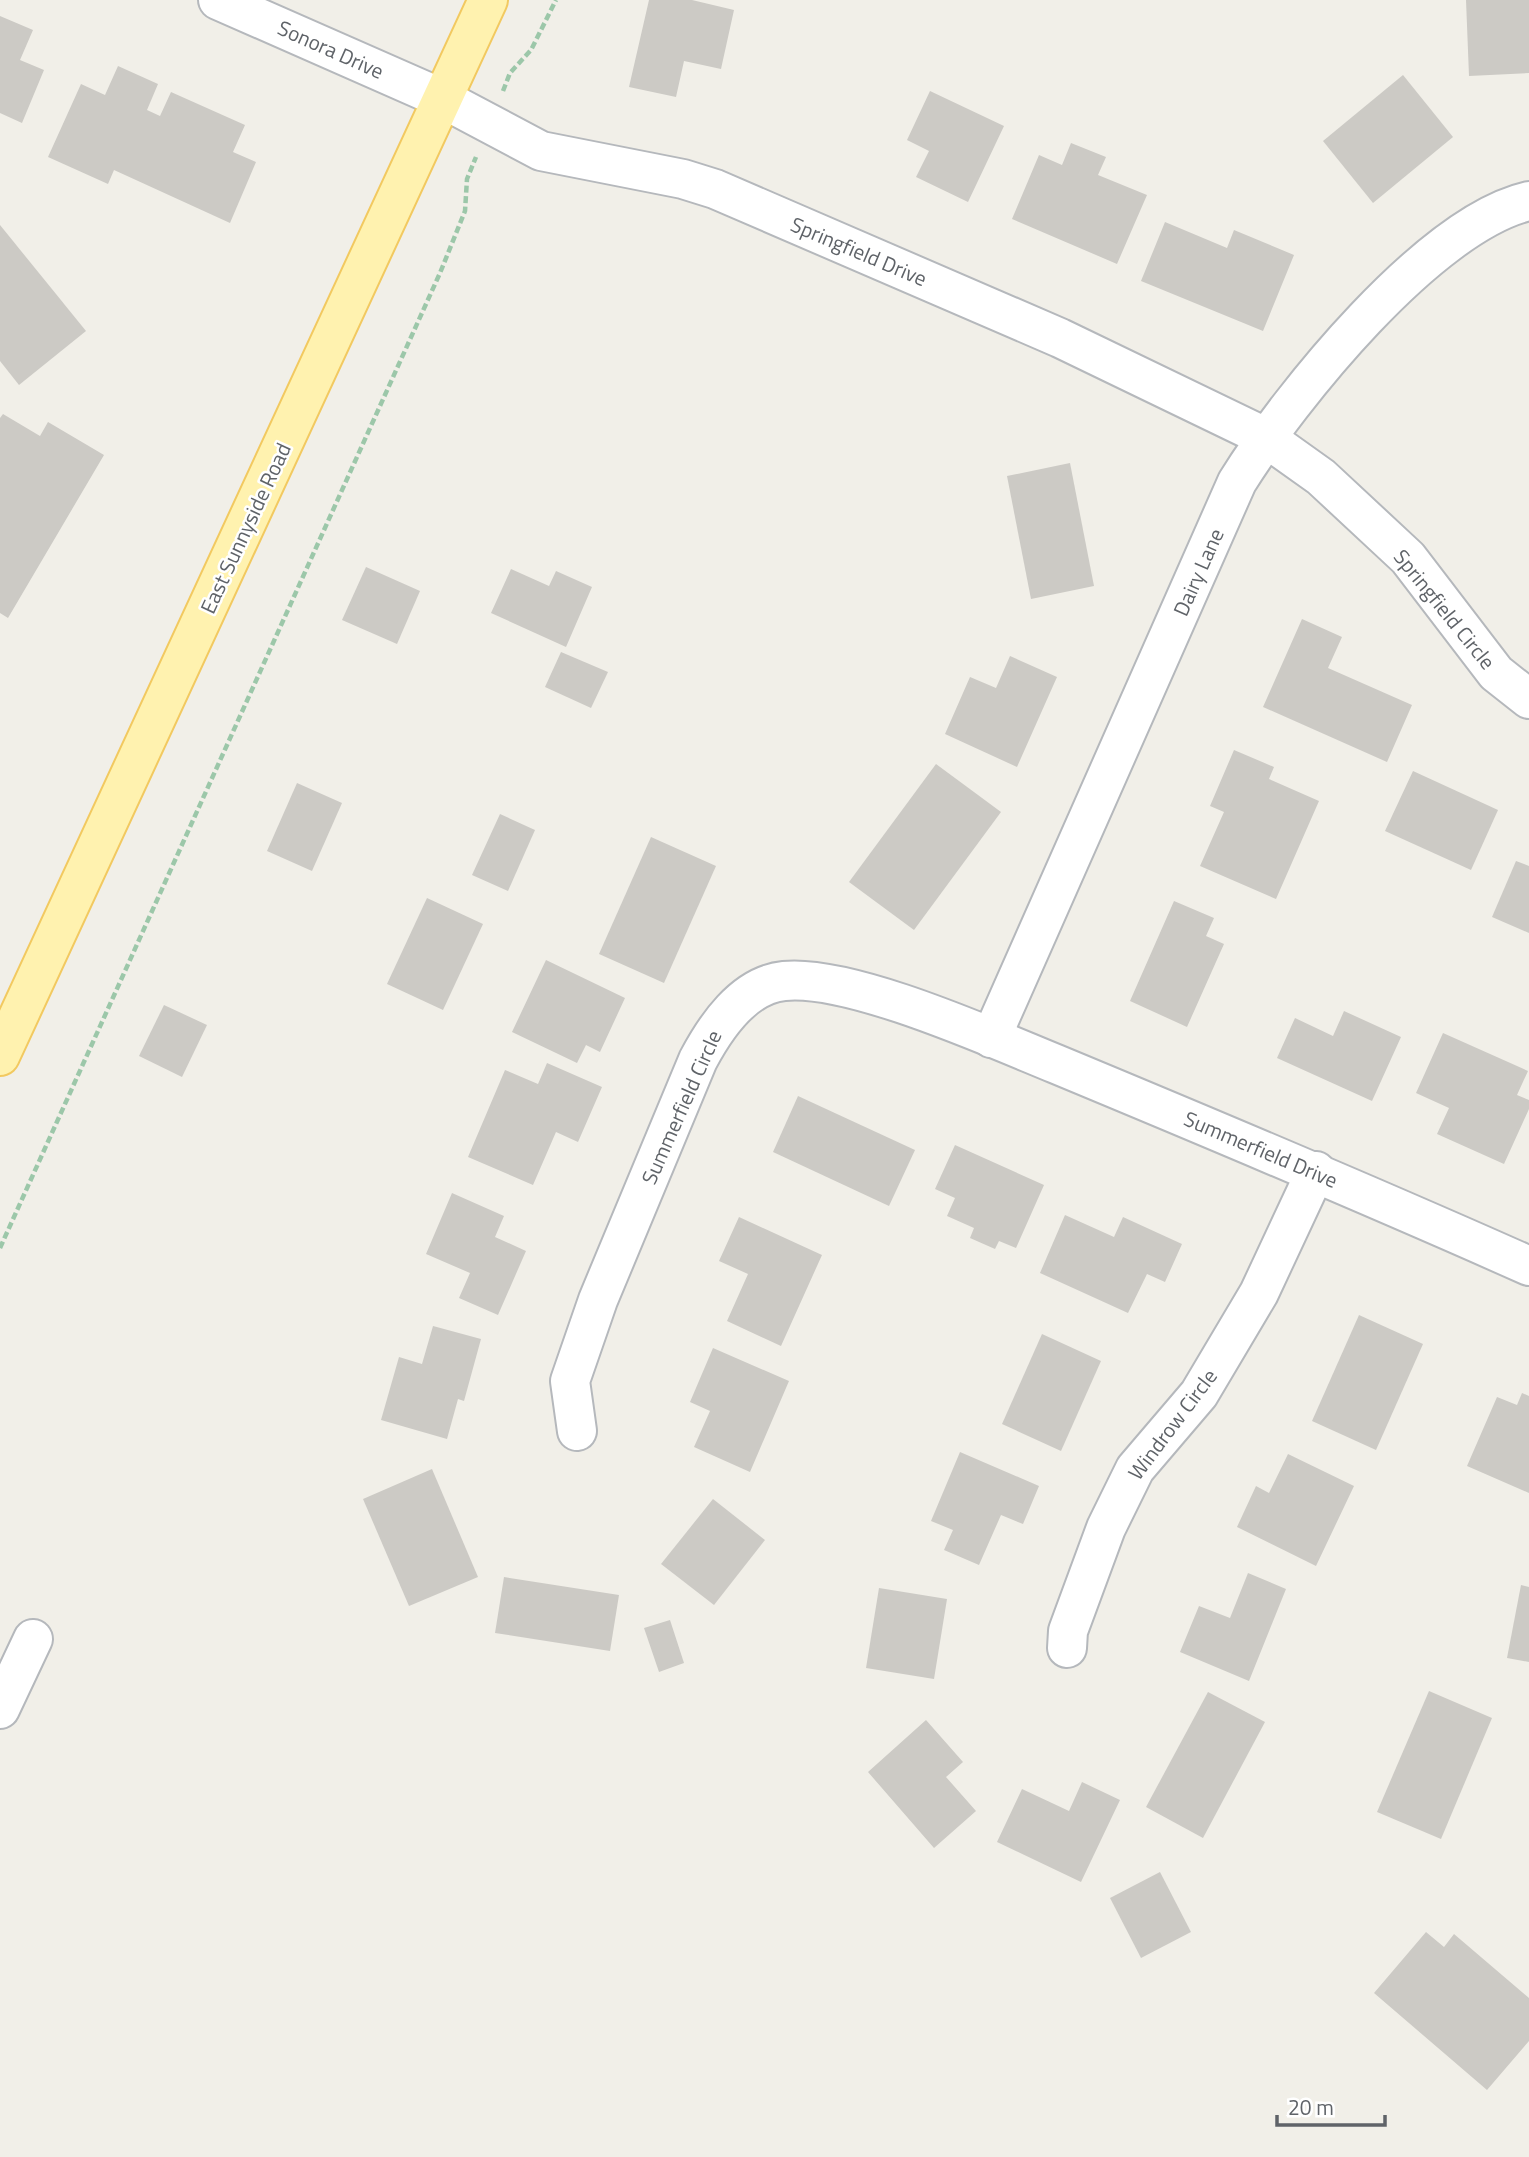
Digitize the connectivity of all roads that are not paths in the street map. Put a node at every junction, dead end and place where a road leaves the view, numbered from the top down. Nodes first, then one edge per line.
1 (218, 0) edge
2 (488, 0) edge
3 (443, 99) junction
4 (1529, 201) edge
5 (1265, 437) junction
6 (1529, 699) edge
7 (991, 1038) junction
8 (0, 1056) edge
9 (1316, 1171) junction
10 (1529, 1266) edge
11 (577, 1431) dead end
12 (33, 1639) dead end
13 (1067, 1648) dead end
14 (0, 1709) edge

1 - 3 street, Sonora Drive
2 - 3 main road, East Sunnyside Road
3 - 5 street, Springfield Drive
3 - 8 main road, East Sunnyside Road
4 - 5 street, Dairy Lane
5 - 6 street, Springfield Circle
5 - 7 street, Dairy Lane
7 - 9 street, Summerfield Drive
7 - 11 street, Summerfield Circle
9 - 10 street, Summerfield Drive
9 - 13 street, Windrow Circle
12 - 14 street

